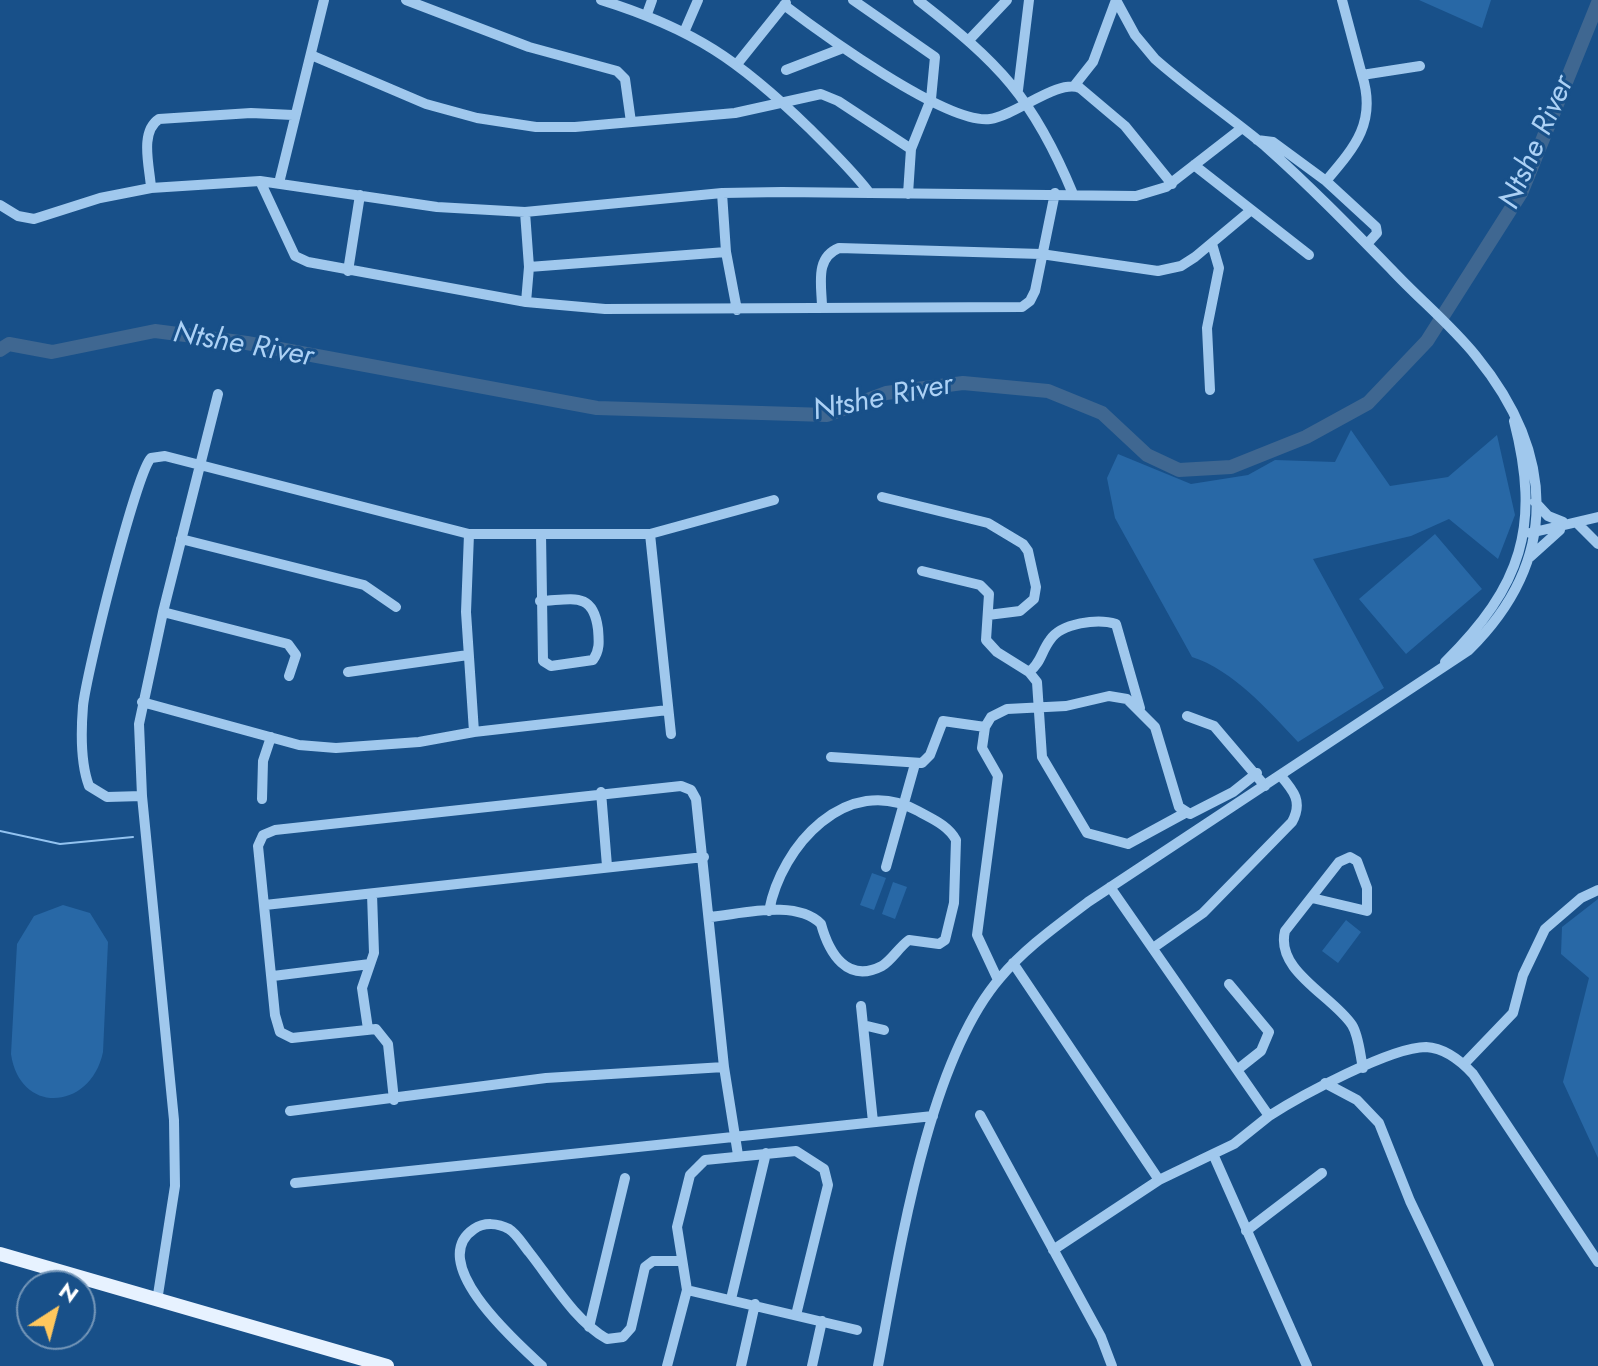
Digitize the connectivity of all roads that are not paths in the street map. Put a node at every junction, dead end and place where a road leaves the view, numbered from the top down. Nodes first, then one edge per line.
1 (324, 0) edge
2 (406, 0) edge
3 (601, 0) edge
4 (652, 0) edge
5 (698, 0) edge
6 (853, 0) edge
7 (918, 0) edge
8 (1007, 0) edge
9 (1029, 0) edge
10 (1116, 0) edge
11 (1342, 0) edge
12 (786, 3) edge
13 (647, 14) junction
14 (685, 30) junction
15 (969, 40) junction
16 (843, 48) junction
17 (311, 55) junction
18 (737, 64) junction
19 (1420, 66) dead end
20 (786, 70) dead end
21 (1362, 75) junction
22 (1074, 86) junction
23 (1018, 90) junction
24 (931, 99) junction
25 (782, 102) junction
26 (1028, 106) junction
27 (293, 115) junction
28 (631, 122) junction
29 (1242, 128) junction
30 (1257, 140) junction
31 (911, 149) junction
32 (1194, 165) junction
33 (260, 181) junction
34 (1326, 181) junction
35 (279, 183) junction
36 (1172, 184) junction
37 (151, 188) junction
38 (868, 191) junction
39 (722, 193) junction
40 (1055, 193) junction
41 (908, 194) junction
42 (1073, 194) junction
43 (360, 195) junction
44 (0, 205) edge
45 (1250, 211) junction
46 (525, 212) junction
47 (1368, 243) junction
48 (1212, 244) junction
49 (726, 252) junction
50 (1041, 254) junction
51 (1309, 255) dead end
52 (529, 267) junction
53 (348, 271) junction
54 (526, 302) junction
55 (822, 308) junction
56 (737, 310) junction
57 (1210, 390) dead end
58 (218, 394) dead end
59 (1511, 411) junction
60 (200, 465) junction
61 (882, 497) dead end
62 (774, 500) dead end
63 (1535, 502) junction
64 (1598, 517) edge
65 (1570, 524) junction
66 (1529, 528) junction
67 (469, 534) junction
68 (541, 534) junction
69 (650, 534) junction
70 (181, 539) junction
71 (1598, 544) edge
72 (1527, 560) junction
73 (922, 571) dead end
74 (540, 601) junction
75 (396, 607) dead end
76 (163, 612) junction
77 (988, 615) junction
78 (468, 655) junction
79 (348, 672) dead end
80 (1029, 672) junction
81 (289, 676) dead end
82 (1426, 680) junction
83 (142, 702) junction
84 (1039, 709) junction
85 (1140, 709) junction
86 (668, 710) junction
87 (1187, 716) dead end
88 (985, 727) junction
89 (474, 732) junction
90 (671, 734) dead end
91 (271, 737) junction
92 (831, 757) dead end
93 (915, 764) junction
94 (1257, 773) junction
95 (1280, 775) junction
96 (1265, 786) junction
97 (601, 792) junction
98 (142, 796) junction
99 (262, 799) dead end
100 (905, 804) junction
101 (1185, 813) junction
102 (704, 857) junction
103 (607, 866) junction
104 (886, 867) dead end
105 (1110, 887) junction
106 (1598, 890) edge
107 (372, 894) junction
108 (1312, 898) junction
109 (265, 905) junction
110 (769, 911) junction
111 (710, 917) junction
112 (1153, 948) junction
113 (1013, 963) junction
114 (370, 964) junction
115 (273, 976) junction
116 (998, 980) junction
117 (1229, 984) dead end
118 (861, 1006) dead end
119 (863, 1025) junction
120 (368, 1029) junction
121 (884, 1030) dead end
122 (1464, 1064) junction
123 (724, 1067) junction
124 (1363, 1068) junction
125 (1237, 1070) junction
126 (1325, 1083) junction
127 (394, 1100) junction
128 (290, 1111) dead end
129 (980, 1115) dead end
130 (933, 1116) junction
131 (1269, 1116) junction
132 (873, 1122) junction
133 (735, 1136) junction
134 (766, 1153) junction
135 (1213, 1154) junction
136 (738, 1155) junction
137 (1322, 1173) dead end
138 (625, 1178) dead end
139 (1159, 1180) junction
140 (295, 1183) dead end
141 (1246, 1231) junction
142 (1053, 1250) junction
143 (0, 1254) edge
144 (682, 1261) junction
145 (1598, 1262) edge
146 (687, 1290) junction
147 (731, 1299) junction
148 (157, 1301) junction
149 (755, 1304) junction
150 (796, 1315) junction
151 (822, 1321) junction
152 (589, 1327) junction
153 (857, 1330) dead end
154 (387, 1366) edge
155 (542, 1366) edge
156 (667, 1366) edge
157 (741, 1366) edge
158 (812, 1366) edge
159 (878, 1366) edge
160 (1112, 1366) edge
161 (1307, 1366) edge
162 (1489, 1366) edge

1 - 17 street
2 - 28 street
3 - 13 street
4 - 13 street
5 - 14 street
6 - 24 street
7 - 15 street
8 - 15 street
9 - 23 street
10 - 22 street
10 - 29 street
11 - 21 street
12 - 16 street
12 - 18 street
13 - 14 street
14 - 18 street
15 - 23 street
16 - 20 street
16 - 24 street
17 - 27 street
17 - 28 street
18 - 25 street
19 - 21 street
21 - 34 street
22 - 26 street
22 - 36 street
23 - 26 street
24 - 26 street
24 - 31 street
25 - 28 street
25 - 31 street
25 - 38 street
26 - 42 street
27 - 35 street
27 - 37 street
29 - 30 street
29 - 32 street
30 - 34 street
30 - 47 street
31 - 41 street
32 - 36 street
32 - 45 street
33 - 35 street
33 - 37 street
33 - 53 street
34 - 47 street
35 - 43 street
36 - 42 street
37 - 44 street
38 - 39 street
38 - 41 street
39 - 46 street
39 - 49 street
40 - 41 street
40 - 42 street
40 - 50 street
43 - 46 street
43 - 53 street
45 - 48 street
45 - 51 street
46 - 52 street
47 - 59 street
48 - 50 street
48 - 57 street
49 - 52 street
49 - 56 street
50 - 55 street
50 - 55 street
52 - 54 street
53 - 54 street
54 - 56 street
55 - 56 street
58 - 60 street
59 - 63 street
59 - 66 street
60 - 67 street
60 - 70 street
60 - 98 street
61 - 77 street
62 - 69 street
63 - 65 street
63 - 66 street
64 - 65 street
65 - 66 street
65 - 71 street
65 - 72 street
66 - 72 street
66 - 82 street
67 - 68 street
67 - 78 street
68 - 69 street
68 - 74 street
69 - 86 street
70 - 75 street
70 - 76 street
72 - 82 street
73 - 77 street
74 - 74 street
76 - 81 street
76 - 83 street
77 - 80 street
78 - 79 street
78 - 89 street
80 - 84 street
80 - 85 street
82 - 95 street
83 - 91 street
83 - 98 street
84 - 85 street
84 - 88 street
84 - 101 street
85 - 101 street
86 - 89 street
86 - 90 street
87 - 94 street
88 - 93 street
88 - 116 street
89 - 91 street
91 - 99 street
92 - 93 street
93 - 100 street
94 - 96 street
94 - 101 street
95 - 96 street
95 - 112 street
96 - 105 street
97 - 102 street
97 - 103 street
97 - 109 street
98 - 148 street
100 - 104 street
100 - 110 street
100 - 110 street
102 - 103 street
102 - 111 street
103 - 107 street
105 - 112 street
105 - 113 street
106 - 122 street
107 - 109 street
107 - 114 street
108 - 108 street
108 - 124 street
109 - 115 street
110 - 111 street
111 - 123 street
112 - 125 street
113 - 116 street
113 - 139 street
114 - 115 street
114 - 120 street
115 - 120 street
116 - 130 street
117 - 125 street
118 - 119 street
119 - 121 street
119 - 132 street
120 - 127 street
122 - 124 street
122 - 145 street
123 - 127 street
123 - 133 street
124 - 126 street
125 - 131 street
126 - 131 street
126 - 162 street
127 - 128 street
129 - 142 street
130 - 132 street
130 - 159 street
131 - 135 street
132 - 133 street
133 - 136 street
133 - 140 street
134 - 136 street
134 - 147 street
134 - 150 street
135 - 139 street
135 - 141 street
136 - 144 street
137 - 141 street
138 - 152 street
139 - 142 street
141 - 161 street
142 - 160 street
143 - 148 main road
144 - 146 street
144 - 152 street
146 - 147 street
146 - 156 street
147 - 149 street
148 - 154 main road
149 - 150 street
149 - 157 street
150 - 151 street
151 - 153 street
151 - 158 street
152 - 155 street

